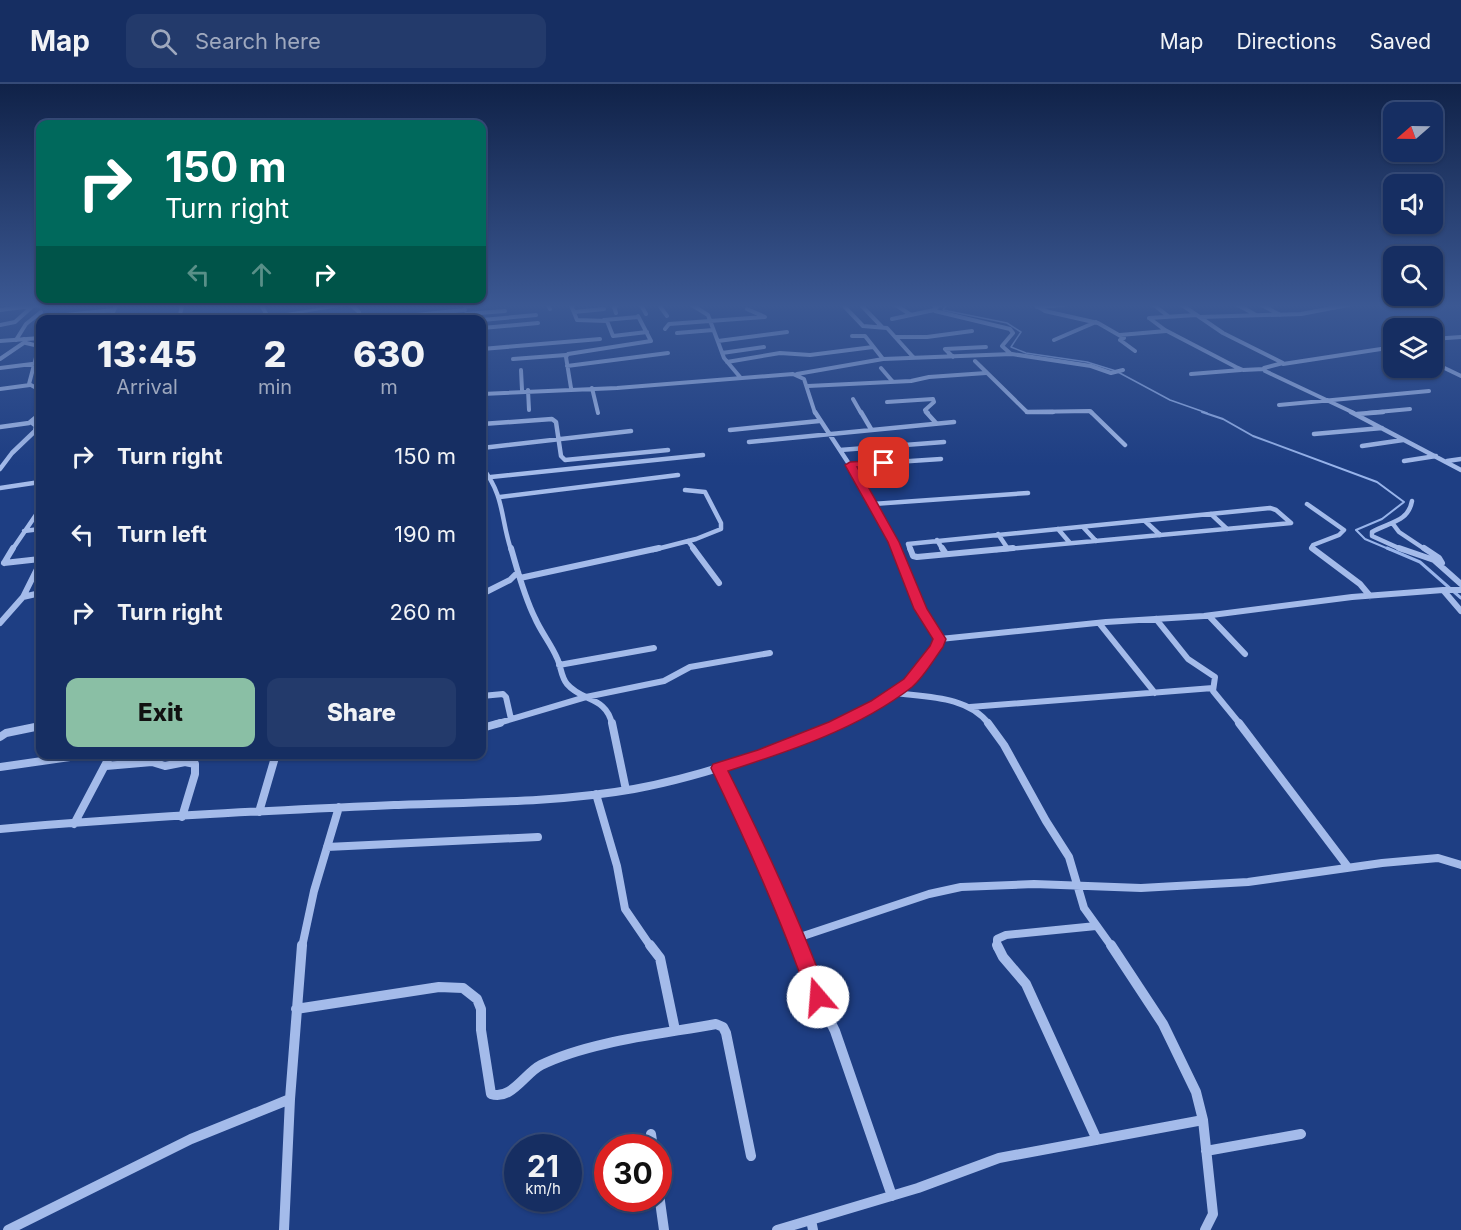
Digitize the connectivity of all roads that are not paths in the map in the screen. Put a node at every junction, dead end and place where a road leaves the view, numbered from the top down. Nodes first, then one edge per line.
1 (520, 358) edge
2 (566, 358) edge
3 (623, 358) edge
4 (725, 358) edge
5 (749, 358) edge
6 (899, 358) edge
7 (1041, 358) edge
8 (1220, 358) edge
9 (1272, 358) edge
10 (1315, 358) edge
11 (513, 359) dead end
12 (883, 359) joint
13 (975, 361) dead end
14 (727, 362) junction
15 (36, 364) edge
16 (1283, 364) junction
17 (567, 366) junction
18 (1443, 367) edge
19 (0, 368) edge
20 (881, 368) dead end
21 (36, 369) edge
22 (1264, 369) junction
23 (521, 370) dead end
24 (1122, 370) dead end
25 (1243, 370) junction
26 (986, 373) junction
27 (796, 374) junction
28 (1191, 374) dead end
29 (740, 376) junction
30 (1461, 376) edge
31 (893, 382) junction
32 (30, 385) junction
33 (808, 386) junction
34 (36, 388) edge
35 (571, 388) junction
36 (592, 388) junction
37 (0, 389) edge
38 (525, 390) junction
39 (1429, 391) dead end
40 (486, 393) edge
41 (853, 399) dead end
42 (1327, 400) junction
43 (887, 402) dead end
44 (1279, 405) dead end
45 (1410, 409) dead end
46 (529, 410) dead end
47 (598, 413) dead end
48 (1356, 414) junction
49 (36, 418) edge
50 (819, 421) junction
51 (31, 422) junction
52 (954, 422) dead end
53 (936, 423) junction
54 (486, 424) edge
55 (0, 427) edge
56 (1382, 428) junction
57 (871, 429) junction
58 (730, 430) dead end
59 (631, 431) dead end
60 (827, 434) junction
61 (1314, 434) dead end
62 (560, 439) junction
63 (1404, 440) junction
64 (749, 442) dead end
65 (944, 442) dead end
66 (1125, 445) dead end
67 (1362, 446) dead end
68 (486, 448) edge
69 (668, 450) dead end
70 (840, 450) junction
71 (704, 455) dead end
72 (1436, 456) junction
73 (941, 459) dead end
74 (1461, 459) edge
75 (1404, 461) dead end
76 (1447, 461) junction
77 (850, 465) junction
78 (0, 469) edge
79 (1461, 470) edge
80 (486, 472) edge
81 (486, 474) edge
82 (678, 475) dead end
83 (36, 483) edge
84 (0, 488) edge
85 (685, 490) dead end
86 (1029, 493) dead end
87 (500, 498) junction
88 (1413, 501) dead end
89 (873, 504) junction
90 (1308, 504) dead end
91 (36, 514) edge
92 (1211, 514) junction
93 (33, 518) junction
94 (36, 518) edge
95 (1145, 520) junction
96 (1393, 524) junction
97 (1083, 527) junction
98 (1058, 529) junction
99 (1227, 529) junction
100 (36, 530) edge
101 (24, 531) junction
102 (998, 534) junction
103 (1160, 535) junction
104 (937, 540) junction
105 (688, 541) junction
106 (1096, 541) junction
107 (1070, 543) junction
108 (910, 549) junction
109 (1008, 549) junction
110 (897, 550) junction
111 (946, 554) junction
112 (36, 561) edge
113 (2, 564) edge
114 (1443, 567) junction
115 (36, 569) edge
116 (519, 575) junction
117 (719, 583) dead end
118 (1461, 584) edge
119 (1444, 590) junction
120 (1461, 590) edge
121 (486, 592) edge
122 (36, 594) edge
123 (1370, 596) junction
124 (23, 597) junction
125 (1461, 611) edge
126 (1209, 616) junction
127 (1156, 619) junction
128 (0, 623) edge
129 (1100, 623) junction
130 (940, 639) junction
131 (654, 648) dead end
132 (770, 653) dead end
133 (1245, 654) dead end
134 (560, 665) junction
135 (1213, 688) junction
136 (895, 693) junction
137 (1155, 693) junction
138 (486, 696) edge
139 (586, 697) junction
140 (969, 707) junction
141 (512, 719) junction
142 (36, 727) edge
143 (486, 727) edge
144 (0, 737) edge
145 (56, 759) edge
146 (108, 759) edge
147 (134, 759) edge
148 (275, 759) edge
149 (132, 763) junction
150 (105, 766) junction
151 (0, 767) edge
152 (718, 768) junction
153 (626, 790) junction
154 (596, 794) junction
155 (339, 807) junction
156 (259, 812) junction
157 (182, 817) junction
158 (74, 824) junction
159 (0, 829) edge
160 (538, 837) dead end
161 (327, 847) junction
162 (1461, 865) edge
163 (1348, 867) junction
164 (1079, 886) junction
165 (1096, 926) junction
166 (797, 938) junction
167 (296, 1009) junction
168 (675, 1030) junction
169 (290, 1099) junction
170 (1203, 1120) junction
171 (1301, 1134) dead end
172 (1097, 1140) junction
173 (1206, 1152) junction
174 (751, 1156) dead end
175 (892, 1196) junction
176 (661, 1212) edge
177 (812, 1225) edge
178 (8, 1230) edge
179 (284, 1230) edge
180 (664, 1230) edge
181 (777, 1230) edge
182 (1205, 1230) edge

1 - 11 street
2 - 17 street
3 - 17 street
4 - 14 street
5 - 14 street
6 - 12 street
7 - 24 street
8 - 25 street
9 - 16 street
10 - 16 street
12 - 27 street
13 - 26 street
14 - 29 street
15 - 19 street
16 - 22 street
17 - 35 street
18 - 30 street
20 - 31 street
21 - 32 street
22 - 25 street
22 - 42 street
23 - 38 street
25 - 28 street
26 - 31 street
26 - 66 street
27 - 29 street
27 - 33 street
29 - 36 street
31 - 33 street
32 - 34 street
32 - 37 street
33 - 50 street
35 - 36 street
35 - 38 street
36 - 47 street
38 - 40 street
38 - 46 street
39 - 42 street
41 - 57 street
42 - 44 street
42 - 48 street
43 - 53 street
45 - 48 street
48 - 56 street
49 - 51 street
50 - 58 street
50 - 60 street
51 - 55 street
51 - 78 street
52 - 53 street
53 - 57 street
54 - 62 street
56 - 61 street
56 - 63 street
57 - 60 street
59 - 62 street
60 - 64 street
60 - 70 street
62 - 68 street
62 - 69 street
63 - 67 street
63 - 72 street
65 - 70 street
70 - 77 street
71 - 80 street
72 - 75 street
72 - 76 street
73 - 77 street
74 - 76 street
76 - 79 street
77 - 89 street
81 - 87 street
82 - 87 street
83 - 84 street
85 - 105 street
86 - 89 street
87 - 116 street
88 - 96 street
89 - 110 street
90 - 123 street
91 - 93 street
92 - 95 street
92 - 99 street
92 - 99 street
93 - 94 street
93 - 101 street
95 - 97 street
95 - 103 street
96 - 114 street
96 - 114 street
97 - 98 street
97 - 106 street
98 - 102 street
98 - 107 street
99 - 103 street
100 - 101 street
101 - 113 street
102 - 104 street
102 - 109 street
103 - 106 street
104 - 108 street
104 - 111 street
105 - 116 street
105 - 117 street
106 - 107 street
107 - 109 street
108 - 110 street
108 - 111 street
109 - 111 street
110 - 130 street
112 - 113 street
114 - 118 street
115 - 124 street
116 - 121 street
116 - 134 street
119 - 120 street
119 - 123 street
119 - 125 street
122 - 124 street
123 - 126 street
124 - 128 street
126 - 127 street
126 - 133 street
127 - 129 street
127 - 135 street
129 - 130 street
129 - 137 street
130 - 136 street
131 - 134 street
132 - 139 street
134 - 139 street
135 - 137 street
135 - 163 street
136 - 140 street
136 - 152 street
137 - 140 street
138 - 141 street
139 - 141 street
139 - 153 street
140 - 164 street
141 - 143 street
142 - 144 street
145 - 151 street
146 - 150 street
147 - 149 street
148 - 156 street
149 - 150 street
149 - 157 street
150 - 158 street
152 - 153 street
152 - 166 street
153 - 154 street
154 - 155 street
154 - 168 street
155 - 156 street
155 - 161 street
156 - 157 street
157 - 158 street
158 - 159 street
160 - 161 street
161 - 167 street
162 - 163 street
163 - 164 street
164 - 165 street
164 - 166 street
165 - 170 street
165 - 172 street
166 - 175 street
167 - 168 street
167 - 169 street
168 - 174 street
169 - 178 street
169 - 179 street
170 - 172 street
170 - 173 street
171 - 173 street
172 - 175 street
173 - 182 street
175 - 177 street
176 - 180 street
177 - 181 street

